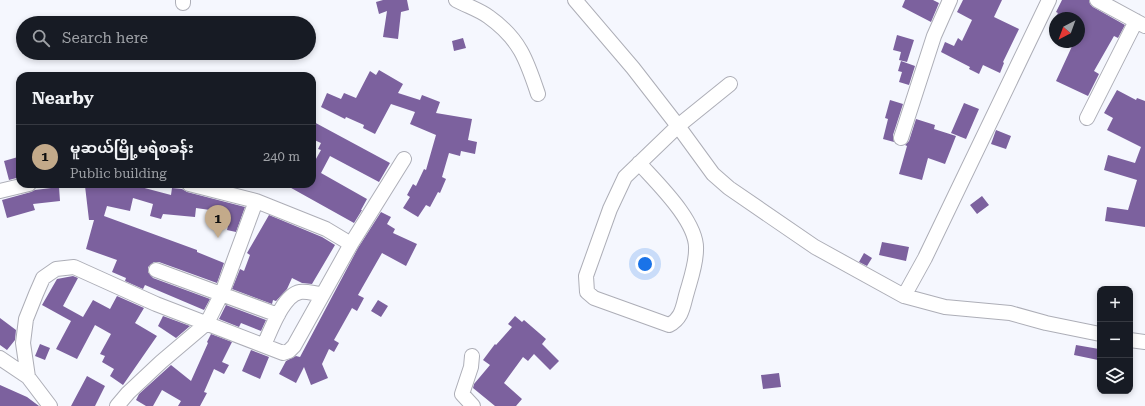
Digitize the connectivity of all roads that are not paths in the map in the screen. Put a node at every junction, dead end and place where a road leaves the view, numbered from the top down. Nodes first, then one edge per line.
1 (456, 0) edge
2 (575, 0) edge
3 (950, 0) edge
4 (1049, 0) edge
5 (1097, 0) edge
6 (1141, 23) edge
7 (730, 84) dead end
8 (538, 94) dead end
9 (1087, 118) dead end
10 (678, 126) junction
11 (901, 138) dead end
12 (404, 159) dead end
13 (639, 163) junction
14 (16, 187) edge
15 (205, 188) edge
16 (0, 191) edge
17 (256, 201) junction
18 (351, 244) junction
19 (156, 270) dead end
20 (222, 294) junction
21 (322, 294) junction
22 (904, 296) junction
23 (278, 315) junction
24 (207, 323) junction
25 (1097, 333) edge
26 (1133, 340) edge
27 (1145, 342) edge
28 (264, 345) junction
29 (472, 356) dead end
30 (0, 358) edge
31 (28, 377) junction
32 (50, 406) edge
33 (116, 406) edge
34 (473, 406) edge

1 - 8 street
2 - 10 street
3 - 11 street
4 - 22 street
5 - 6 street
6 - 9 street
7 - 10 street
10 - 13 street
10 - 22 street
12 - 18 street
13 - 13 street
14 - 16 street
15 - 17 street
17 - 18 street
17 - 20 street
18 - 21 street
19 - 20 street
20 - 23 street
20 - 24 street
21 - 23 street
21 - 28 street
22 - 25 street
23 - 28 street
24 - 28 street
24 - 31 street
24 - 33 street
26 - 27 street
29 - 34 street
30 - 31 street
31 - 32 street

